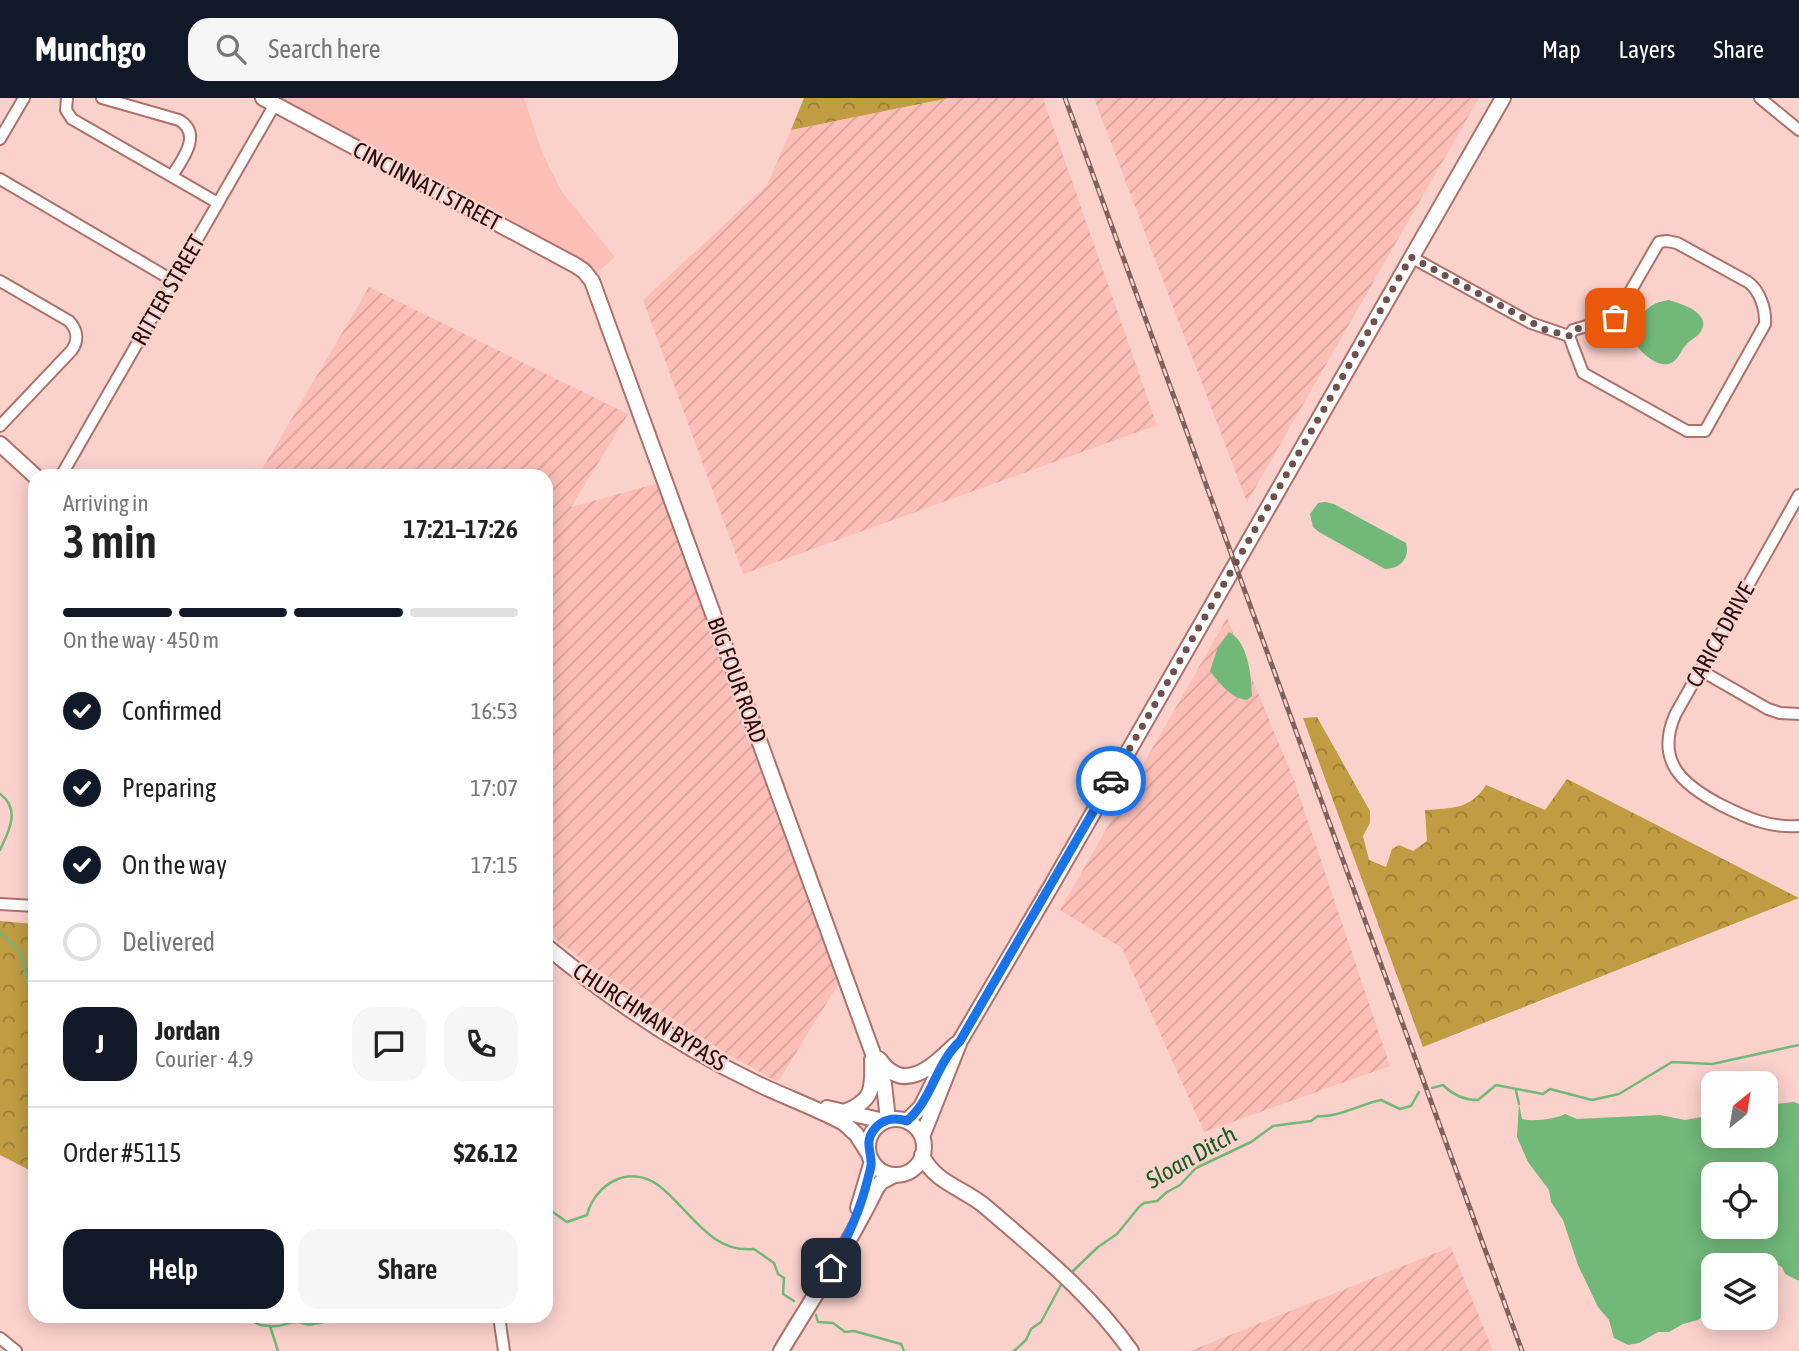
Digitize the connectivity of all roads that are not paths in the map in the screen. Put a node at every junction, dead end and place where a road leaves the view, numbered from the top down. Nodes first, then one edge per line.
1 (24, 98) edge
2 (67, 98) edge
3 (102, 98) edge
4 (1503, 98) edge
5 (1760, 98) edge
6 (269, 101) edge
7 (1799, 130) edge
8 (0, 139) edge
9 (172, 176) junction
10 (0, 179) edge
11 (218, 203) junction
12 (1411, 257) junction
13 (589, 276) joint
14 (173, 279) junction
15 (0, 281) edge
16 (1569, 336) junction
17 (0, 426) edge
18 (0, 444) edge
19 (65, 469) edge
20 (28, 470) edge
21 (1799, 495) edge
22 (1700, 670) junction
23 (1799, 713) edge
24 (1799, 826) edge
25 (0, 904) edge
26 (28, 906) edge
27 (553, 951) edge
28 (960, 1041) junction
29 (871, 1048) junction
30 (947, 1053) junction
31 (757, 1083) junction
32 (884, 1084) junction
33 (844, 1112) junction
34 (886, 1121) junction
35 (906, 1121) junction
36 (922, 1138) junction
37 (922, 1156) junction
38 (870, 1157) junction
39 (899, 1174) junction
40 (1002, 1222) junction
41 (837, 1257) junction
42 (500, 1323) edge
43 (0, 1338) edge
44 (16, 1351) edge
45 (504, 1351) edge
46 (781, 1351) edge
47 (1131, 1351) edge

1 - 8 street
2 - 9 street
3 - 9 street
4 - 12 street
5 - 7 street
6 - 11 street, RITTER STREET
6 - 13 street, CINCINNATI STREET
9 - 11 street
10 - 14 street
11 - 14 street, RITTER STREET
12 - 16 street
12 - 28 street
13 - 29 street, BIG FOUR ROAD
14 - 19 street, RITTER STREET
15 - 17 street
16 - 16 street
18 - 20 street
21 - 22 street, CARICA DRIVE
22 - 23 street
22 - 24 street, CARICA DRIVE
25 - 26 street
27 - 31 street, CHURCHMAN BYPASS
28 - 30 street
28 - 36 street
29 - 30 street
29 - 32 street, BIG FOUR ROAD
29 - 33 street
30 - 35 street
31 - 33 street, CHURCHMAN BYPASS
31 - 38 street, CHURCHMAN BYPASS
32 - 34 street, BIG FOUR ROAD
32 - 35 street, BIG FOUR ROAD
33 - 34 street, CHURCHMAN BYPASS
34 - 35 street
34 - 38 street
35 - 36 street
36 - 37 street
37 - 39 street
37 - 40 street
38 - 39 street
38 - 41 street
39 - 40 street
39 - 41 street
40 - 47 street
41 - 46 street
42 - 45 street
43 - 44 street

